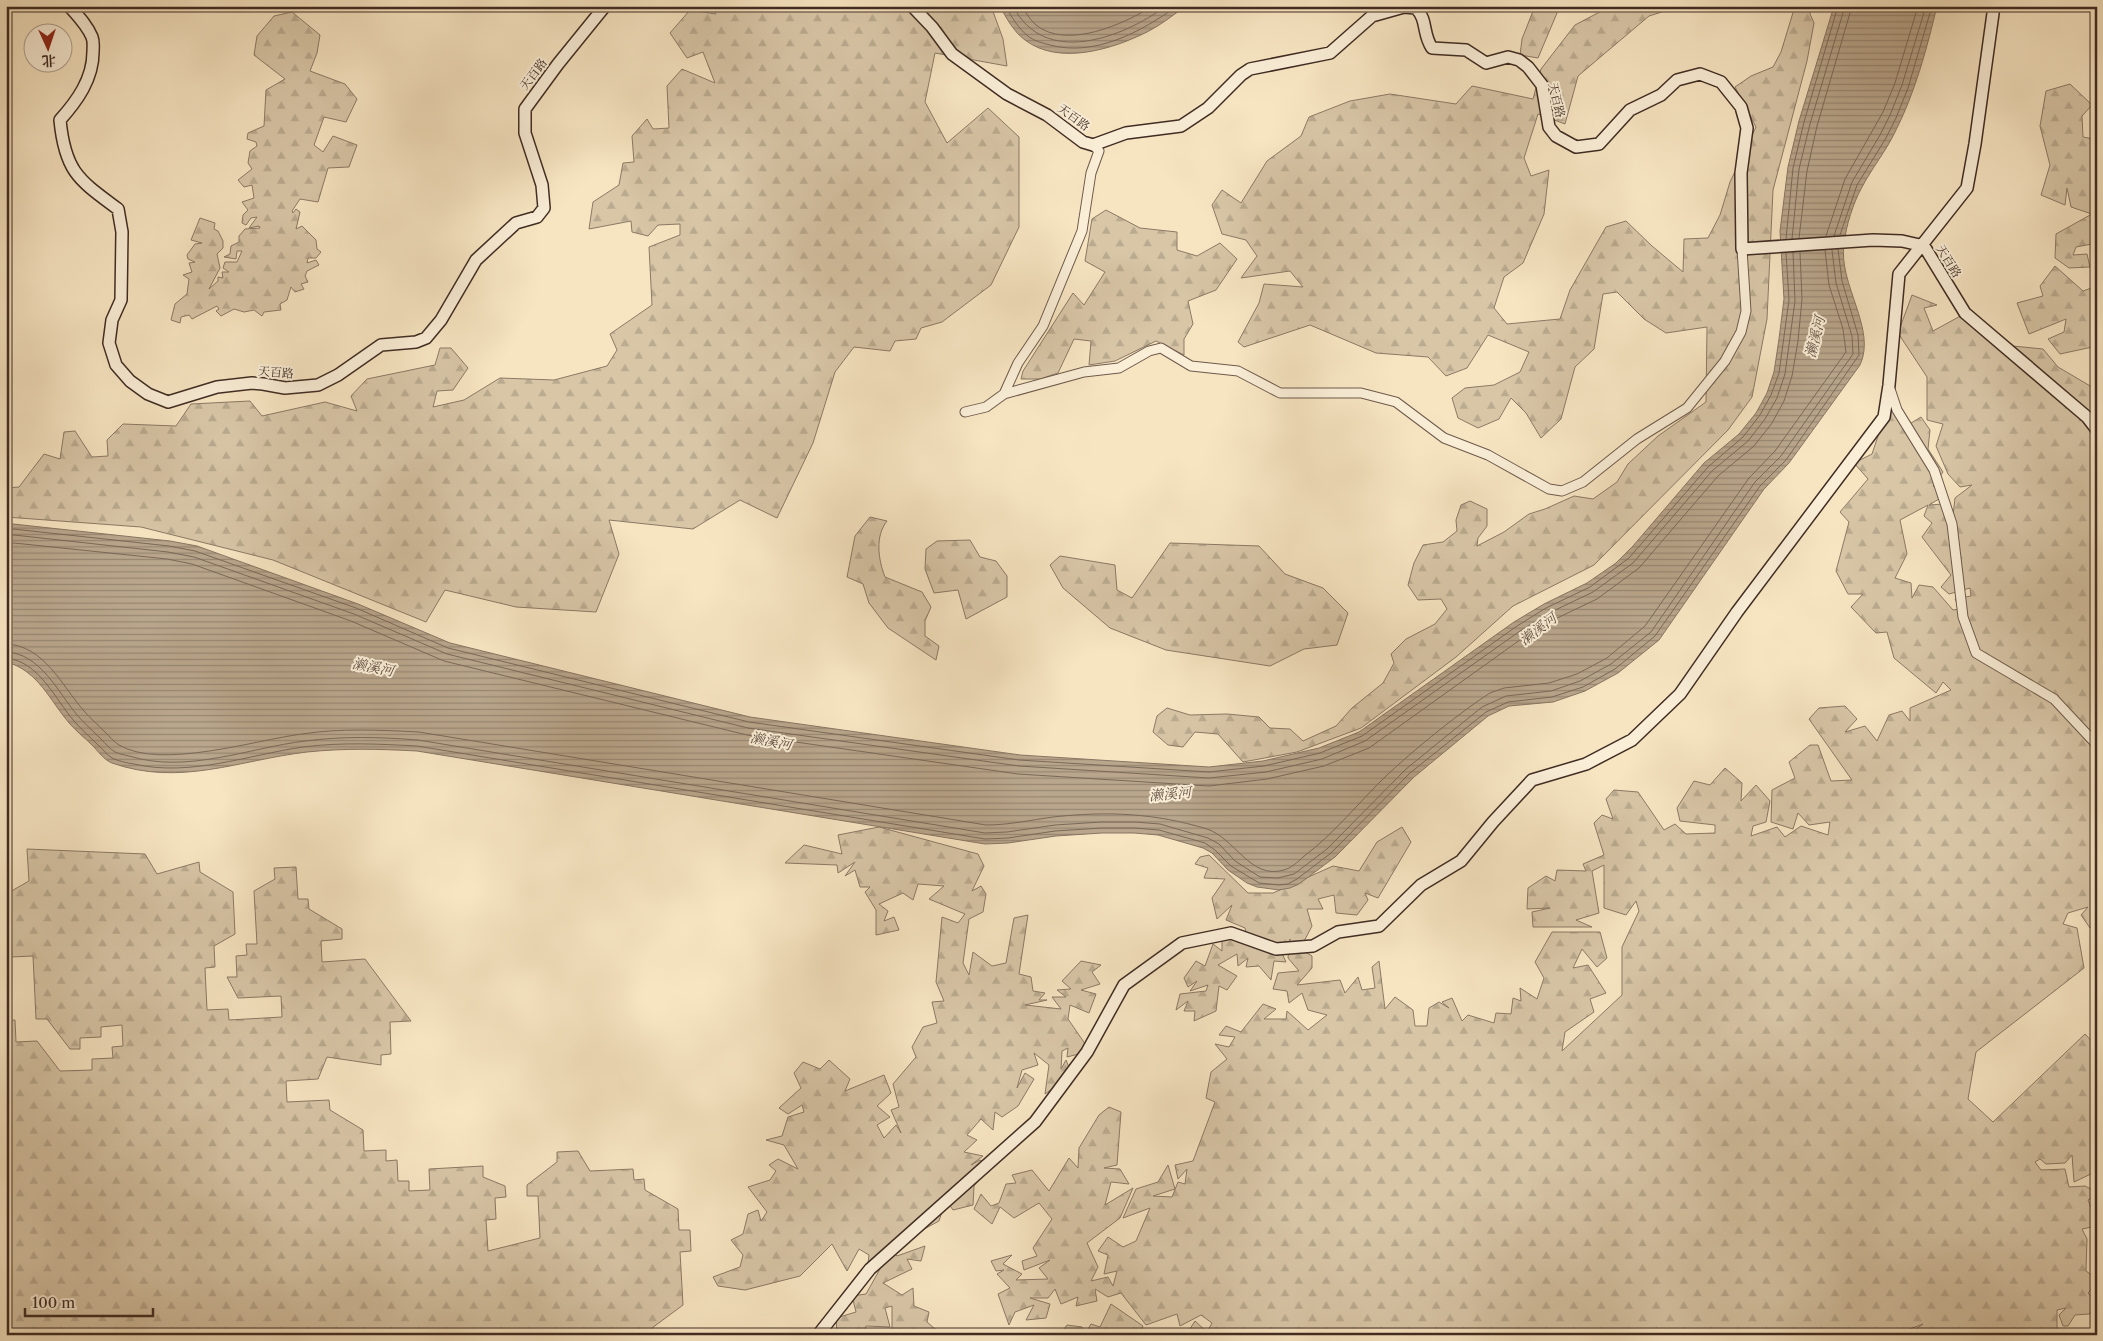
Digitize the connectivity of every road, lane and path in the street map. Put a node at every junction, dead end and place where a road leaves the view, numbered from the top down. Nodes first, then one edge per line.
1 (69, 6) edge
2 (605, 6) edge
3 (912, 6) edge
4 (1994, 6) edge
5 (1093, 145) junction
6 (1924, 246) junction
7 (1742, 250) junction
8 (1889, 385) junction
9 (1004, 394) junction
10 (965, 412) dead end
11 (2097, 430) edge
12 (2097, 745) edge
13 (818, 1335) edge

1 - 2 main road, 天百路
3 - 5 main road, 天百路
4 - 6 main road
5 - 7 main road, 天百路
5 - 9 street
6 - 7 main road, 天百路
6 - 8 main road
6 - 11 main road, 天百路
7 - 9 street
8 - 12 street
8 - 13 main road
9 - 10 street

